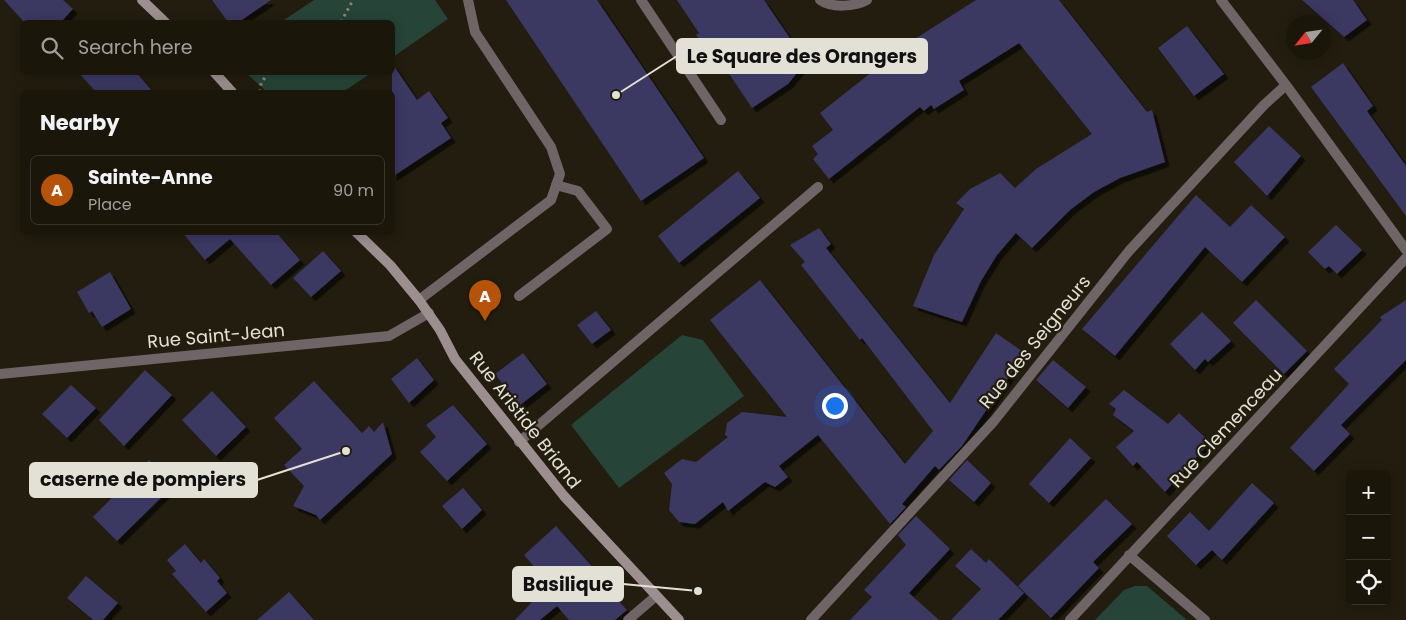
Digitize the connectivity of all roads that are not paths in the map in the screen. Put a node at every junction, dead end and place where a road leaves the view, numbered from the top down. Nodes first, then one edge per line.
1 (142, 0) edge
2 (468, 0) edge
3 (641, 0) edge
4 (820, 0) edge
5 (867, 0) edge
6 (1221, 0) edge
7 (163, 20) edge
8 (217, 75) edge
9 (1286, 85) junction
10 (230, 90) edge
11 (721, 120) dead end
12 (556, 185) junction
13 (818, 187) dead end
14 (359, 235) edge
15 (1406, 250) edge
16 (1406, 258) edge
17 (519, 296) dead end
18 (419, 300) junction
19 (428, 313) junction
20 (0, 374) edge
21 (519, 442) junction
22 (1129, 555) junction
23 (656, 596) junction
24 (628, 620) edge
25 (679, 620) edge
26 (811, 620) edge
27 (1070, 620) edge
28 (1205, 620) edge

1 - 7 main road
2 - 12 street
3 - 11 street
4 - 5 street
6 - 9 street
8 - 10 main road
9 - 15 street
9 - 26 street, Rue des Seigneurs
12 - 17 street
12 - 18 street
13 - 21 street
14 - 18 main road, Rue Aristide Briand
16 - 22 street, Rue Clemenceau
18 - 19 main road, Rue Aristide Briand
19 - 20 street, Rue Saint-Jean
19 - 21 main road, Rue Aristide Briand
21 - 23 main road, Rue Aristide Briand
22 - 27 street, Rue Clemenceau
22 - 28 street
23 - 24 street
23 - 25 main road, Rue Aristide Briand

